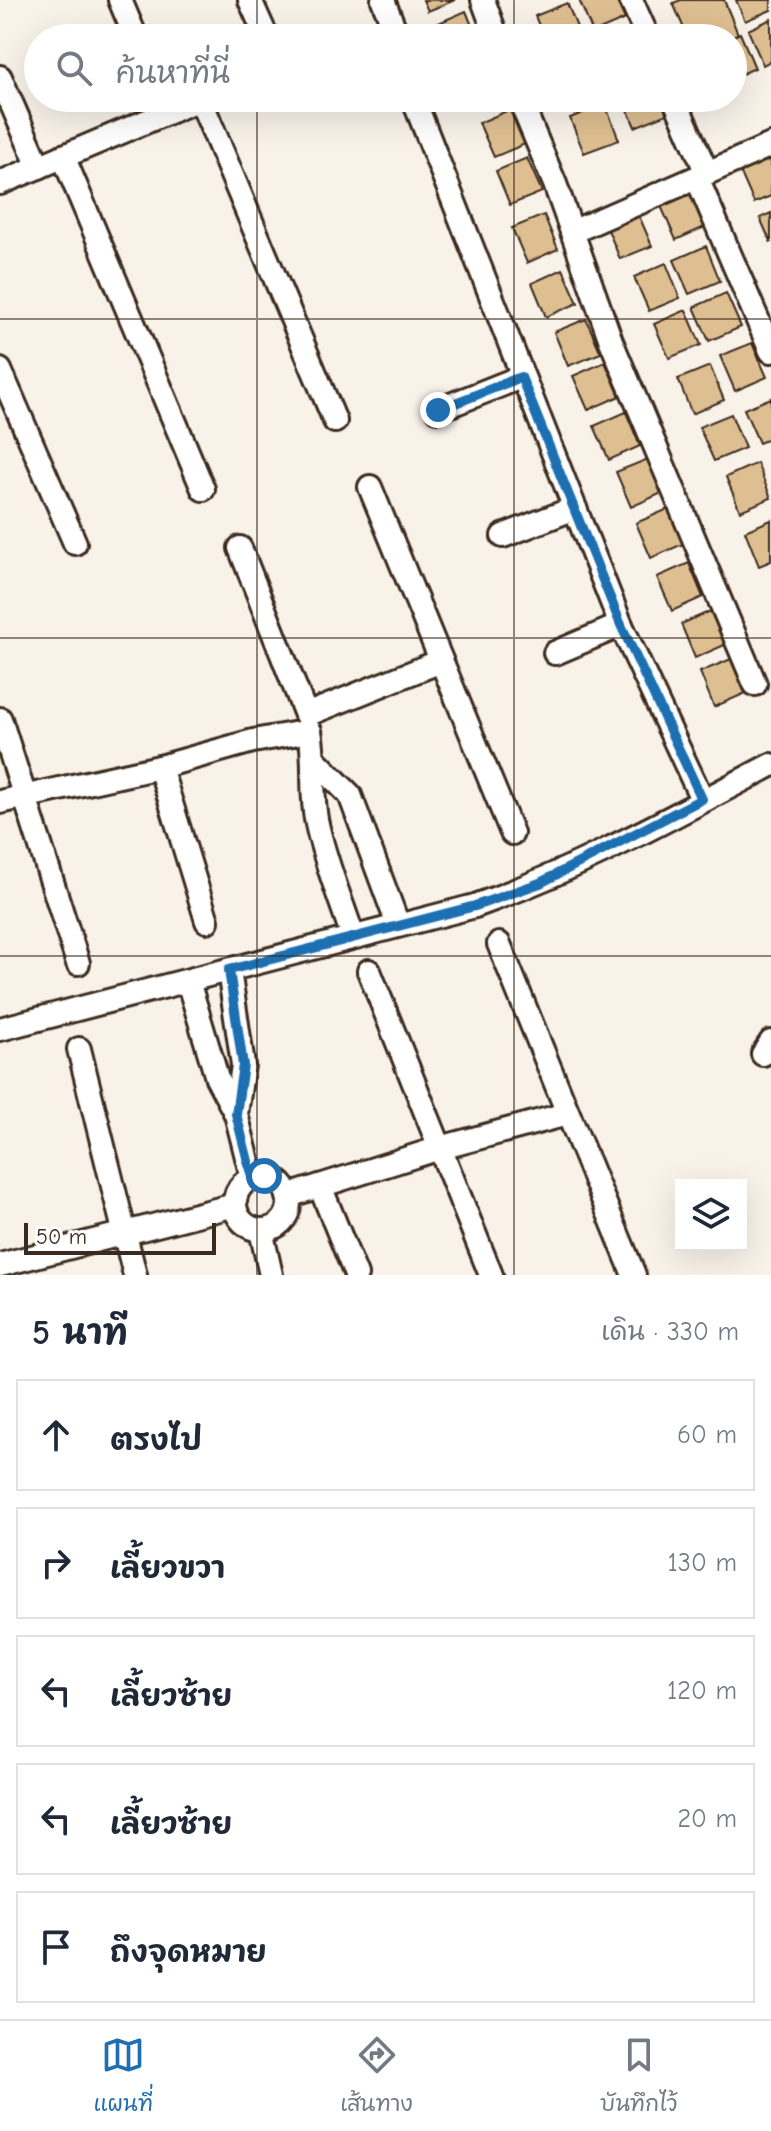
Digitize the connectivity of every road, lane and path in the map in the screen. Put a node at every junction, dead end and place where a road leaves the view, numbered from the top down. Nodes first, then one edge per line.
1 (120, 0) edge
2 (250, 0) edge
3 (383, 0) edge
4 (483, 0) edge
5 (631, 0) edge
6 (130, 24) edge
7 (261, 24) edge
8 (392, 24) edge
9 (492, 24) edge
10 (642, 24) edge
11 (0, 77) edge
12 (152, 112) edge
13 (207, 112) edge
14 (418, 112) edge
15 (525, 112) edge
16 (679, 112) edge
17 (771, 145) edge
18 (63, 156) junction
19 (39, 167) junction
20 (702, 176) junction
21 (0, 183) edge
22 (572, 232) junction
23 (771, 351) edge
24 (0, 370) edge
25 (521, 377) junction
26 (438, 410) dead end
27 (335, 421) dead end
28 (370, 487) dead end
29 (203, 489) dead end
30 (575, 508) junction
31 (503, 536) dead end
32 (75, 543) dead end
33 (240, 548) dead end
34 (621, 625) junction
35 (555, 653) dead end
36 (441, 661) junction
37 (755, 684) dead end
38 (0, 719) edge
39 (308, 723) junction
40 (316, 761) junction
41 (771, 765) edge
42 (160, 767) junction
43 (27, 795) junction
44 (702, 799) junction
45 (0, 802) edge
46 (512, 833) dead end
47 (207, 921) dead end
48 (398, 925) junction
49 (353, 937) junction
50 (499, 944) dead end
51 (78, 963) dead end
52 (229, 970) junction
53 (369, 971) dead end
54 (188, 981) junction
55 (0, 1029) edge
56 (79, 1049) dead end
57 (236, 1114) junction
58 (567, 1114) junction
59 (440, 1148) junction
60 (252, 1177) junction
61 (320, 1186) junction
62 (288, 1196) junction
63 (235, 1205) junction
64 (261, 1230) junction
65 (125, 1232) junction
66 (3, 1263) edge
67 (135, 1275) edge
68 (271, 1275) edge
69 (356, 1275) edge
70 (491, 1275) edge
71 (634, 1275) edge

1 - 6 street
2 - 7 street
3 - 8 street
4 - 9 street
5 - 10 street
11 - 19 street
12 - 18 street
13 - 27 street
14 - 25 street
15 - 22 street
16 - 20 street
17 - 20 street
18 - 19 street
18 - 29 street
19 - 21 street
20 - 22 street
20 - 23 street
22 - 37 street
24 - 32 street
25 - 26 street
25 - 30 street
28 - 36 street
30 - 31 street
30 - 34 street
33 - 39 street
34 - 35 street
34 - 44 street
36 - 39 street
36 - 46 street
38 - 43 street
39 - 40 street
39 - 42 street
40 - 48 street
40 - 49 street
41 - 44 street
42 - 43 street
42 - 47 street
43 - 45 street
43 - 51 street
44 - 48 street
48 - 49 street
49 - 52 street
50 - 58 street
52 - 54 street
52 - 57 street
53 - 59 street
54 - 55 street
54 - 57 street
56 - 65 street
57 - 60 street
58 - 59 street
58 - 71 street
59 - 61 street
59 - 70 street
60 - 62 street
60 - 63 street
61 - 62 street
61 - 69 street
62 - 64 street
63 - 64 street
63 - 65 street
64 - 68 street
65 - 66 street
65 - 67 street

